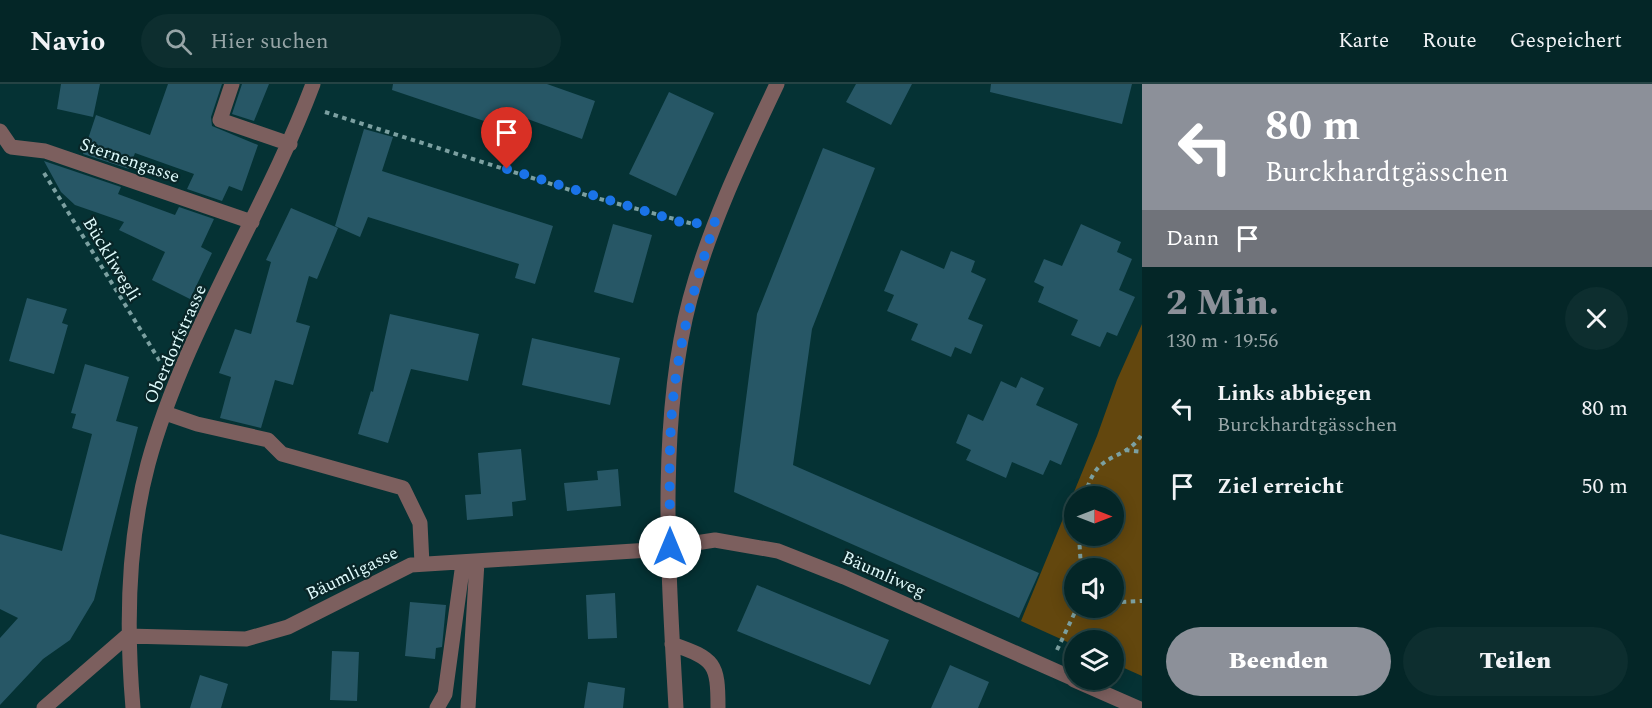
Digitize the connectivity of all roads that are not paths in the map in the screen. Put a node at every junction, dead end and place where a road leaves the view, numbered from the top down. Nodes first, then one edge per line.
1 (232, 84) edge
2 (777, 84) edge
3 (309, 85) edge
4 (0, 131) edge
5 (290, 144) junction
6 (252, 222) junction
7 (165, 413) junction
8 (670, 547) junction
9 (470, 562) junction
10 (422, 564) junction
11 (127, 636) junction
12 (672, 644) junction
13 (1064, 675) edge
14 (1098, 690) edge
15 (44, 708) edge
16 (133, 708) edge
17 (437, 708) edge
18 (468, 708) edge
19 (676, 708) edge
20 (718, 708) edge
21 (1138, 708) edge

1 - 5 street
2 - 8 street
3 - 5 street, Oberdorfstrasse
4 - 6 street, Sternengasse
5 - 6 street, Oberdorfstrasse
6 - 7 street, Oberdorfstrasse
7 - 10 street
7 - 11 street, Oberdorfstrasse
8 - 9 street, Bäumligasse
8 - 12 street
8 - 13 street, Bäumliweg
9 - 10 street, Bäumligasse
9 - 17 street
9 - 18 street
10 - 11 street, Bäumligasse
11 - 15 street
11 - 16 street, Oberdorfstrasse
12 - 19 street
12 - 20 street
14 - 21 street, Bäumliweg

